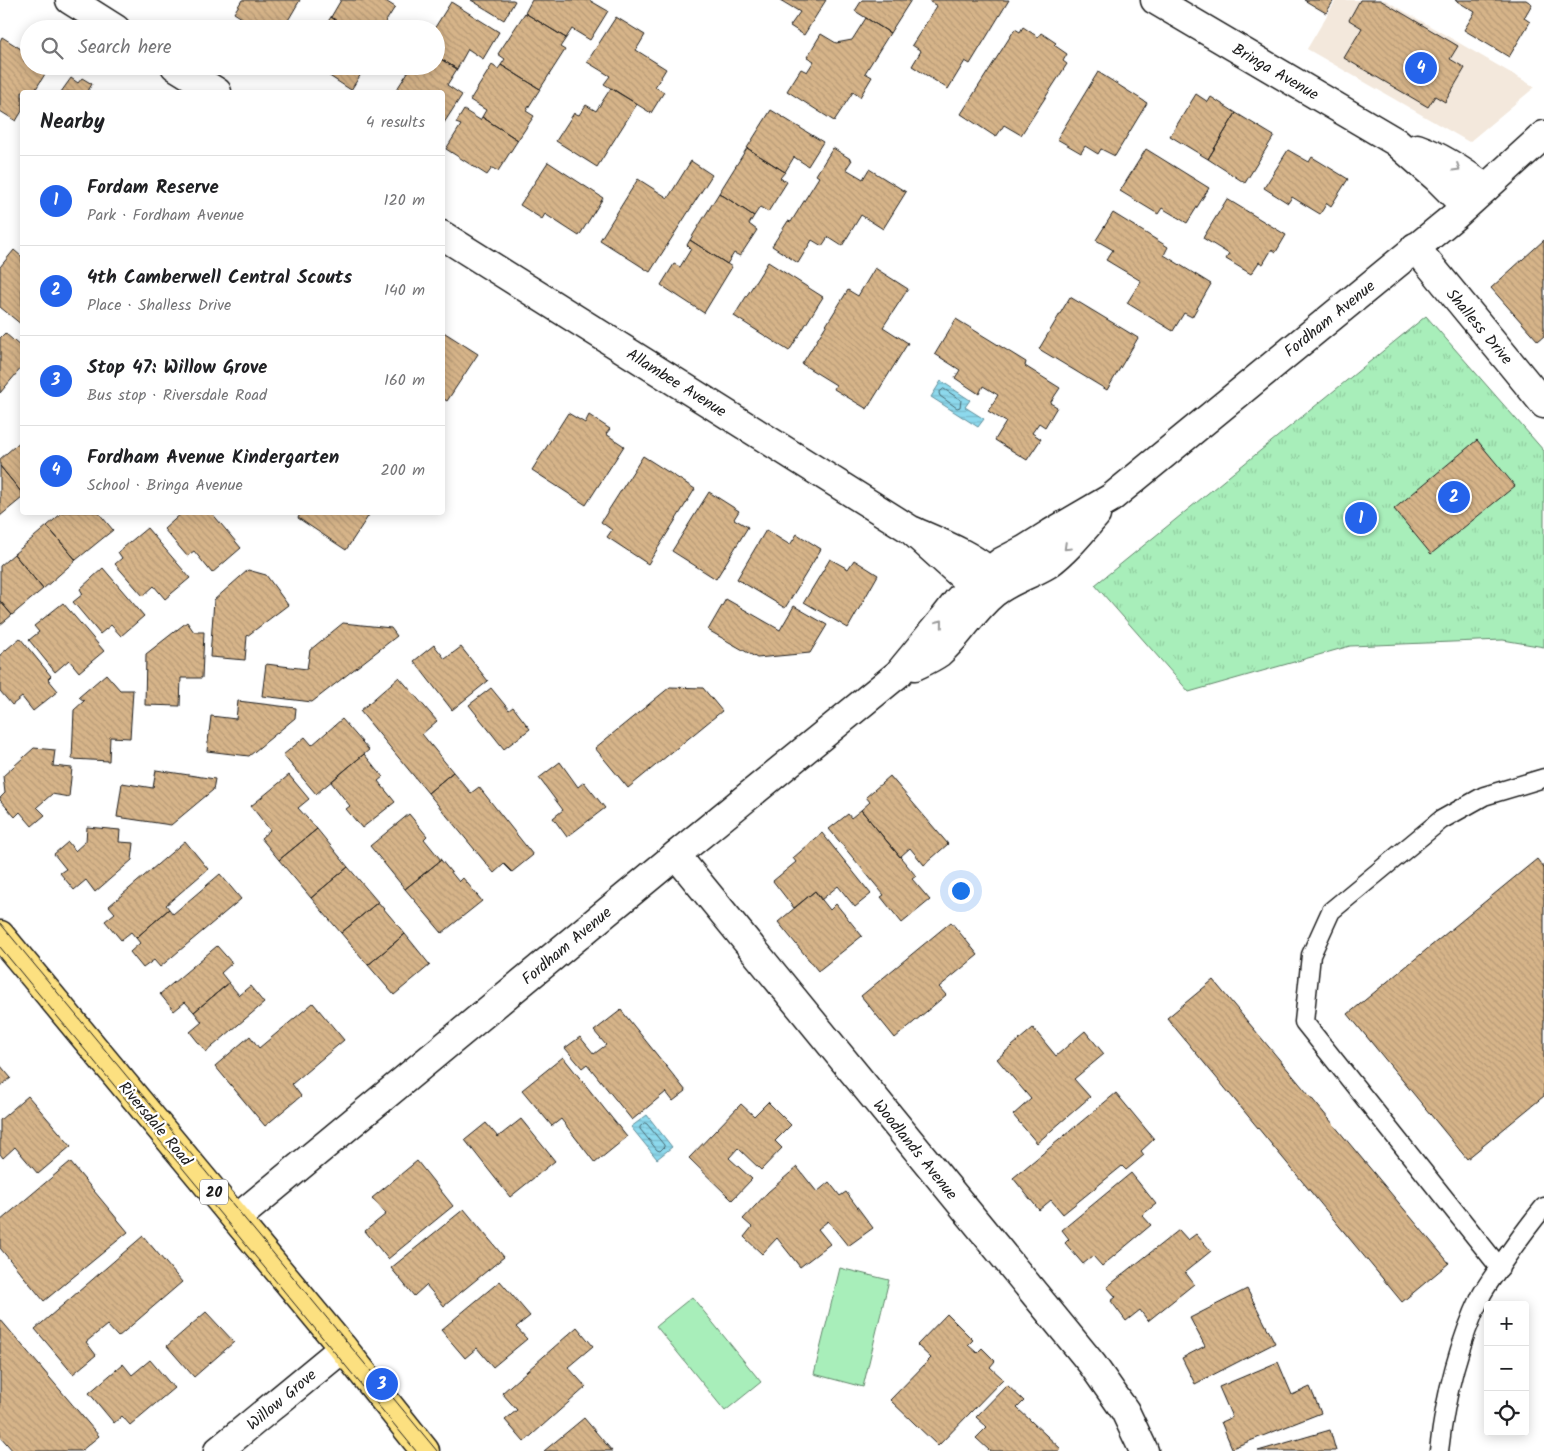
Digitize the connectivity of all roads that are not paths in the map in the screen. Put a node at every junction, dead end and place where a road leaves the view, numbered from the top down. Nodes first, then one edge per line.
1 (70, 0) edge
2 (1155, 0) edge
3 (102, 20) edge
4 (190, 75) edge
5 (214, 90) edge
6 (1544, 136) edge
7 (1396, 142) junction
8 (1486, 188) junction
9 (1465, 206) junction
10 (445, 237) edge
11 (1415, 247) junction
12 (1544, 404) edge
13 (985, 583) junction
14 (1544, 778) edge
15 (676, 855) junction
16 (0, 934) edge
17 (1544, 1208) edge
18 (236, 1219) junction
19 (1500, 1268) junction
20 (343, 1348) junction
21 (218, 1451) edge
22 (426, 1451) edge
23 (1144, 1451) edge
24 (1439, 1451) edge

1 - 3 street
2 - 7 street, Bringa Avenue
4 - 5 street
6 - 8 street, Fordham Avenue
7 -> 8 street, Bringa Avenue
7 - 9 street, Bringa Avenue
8 - 9 street, Fordham Avenue
9 - 11 street, Fordham Avenue
10 - 13 street, Allambee Avenue
11 - 12 street, Shalless Drive
11 - 13 street, Fordham Avenue
13 - 15 street, Fordham Avenue
14 - 19 lane
15 - 18 street, Fordham Avenue
15 - 23 street, Woodlands Avenue
16 - 18 main road, Riversdale Road / 20
17 - 19 lane
18 - 20 main road, Riversdale Road / 20
19 - 24 lane
20 - 21 street, Willow Grove
20 - 22 main road, Riversdale Road / 20

